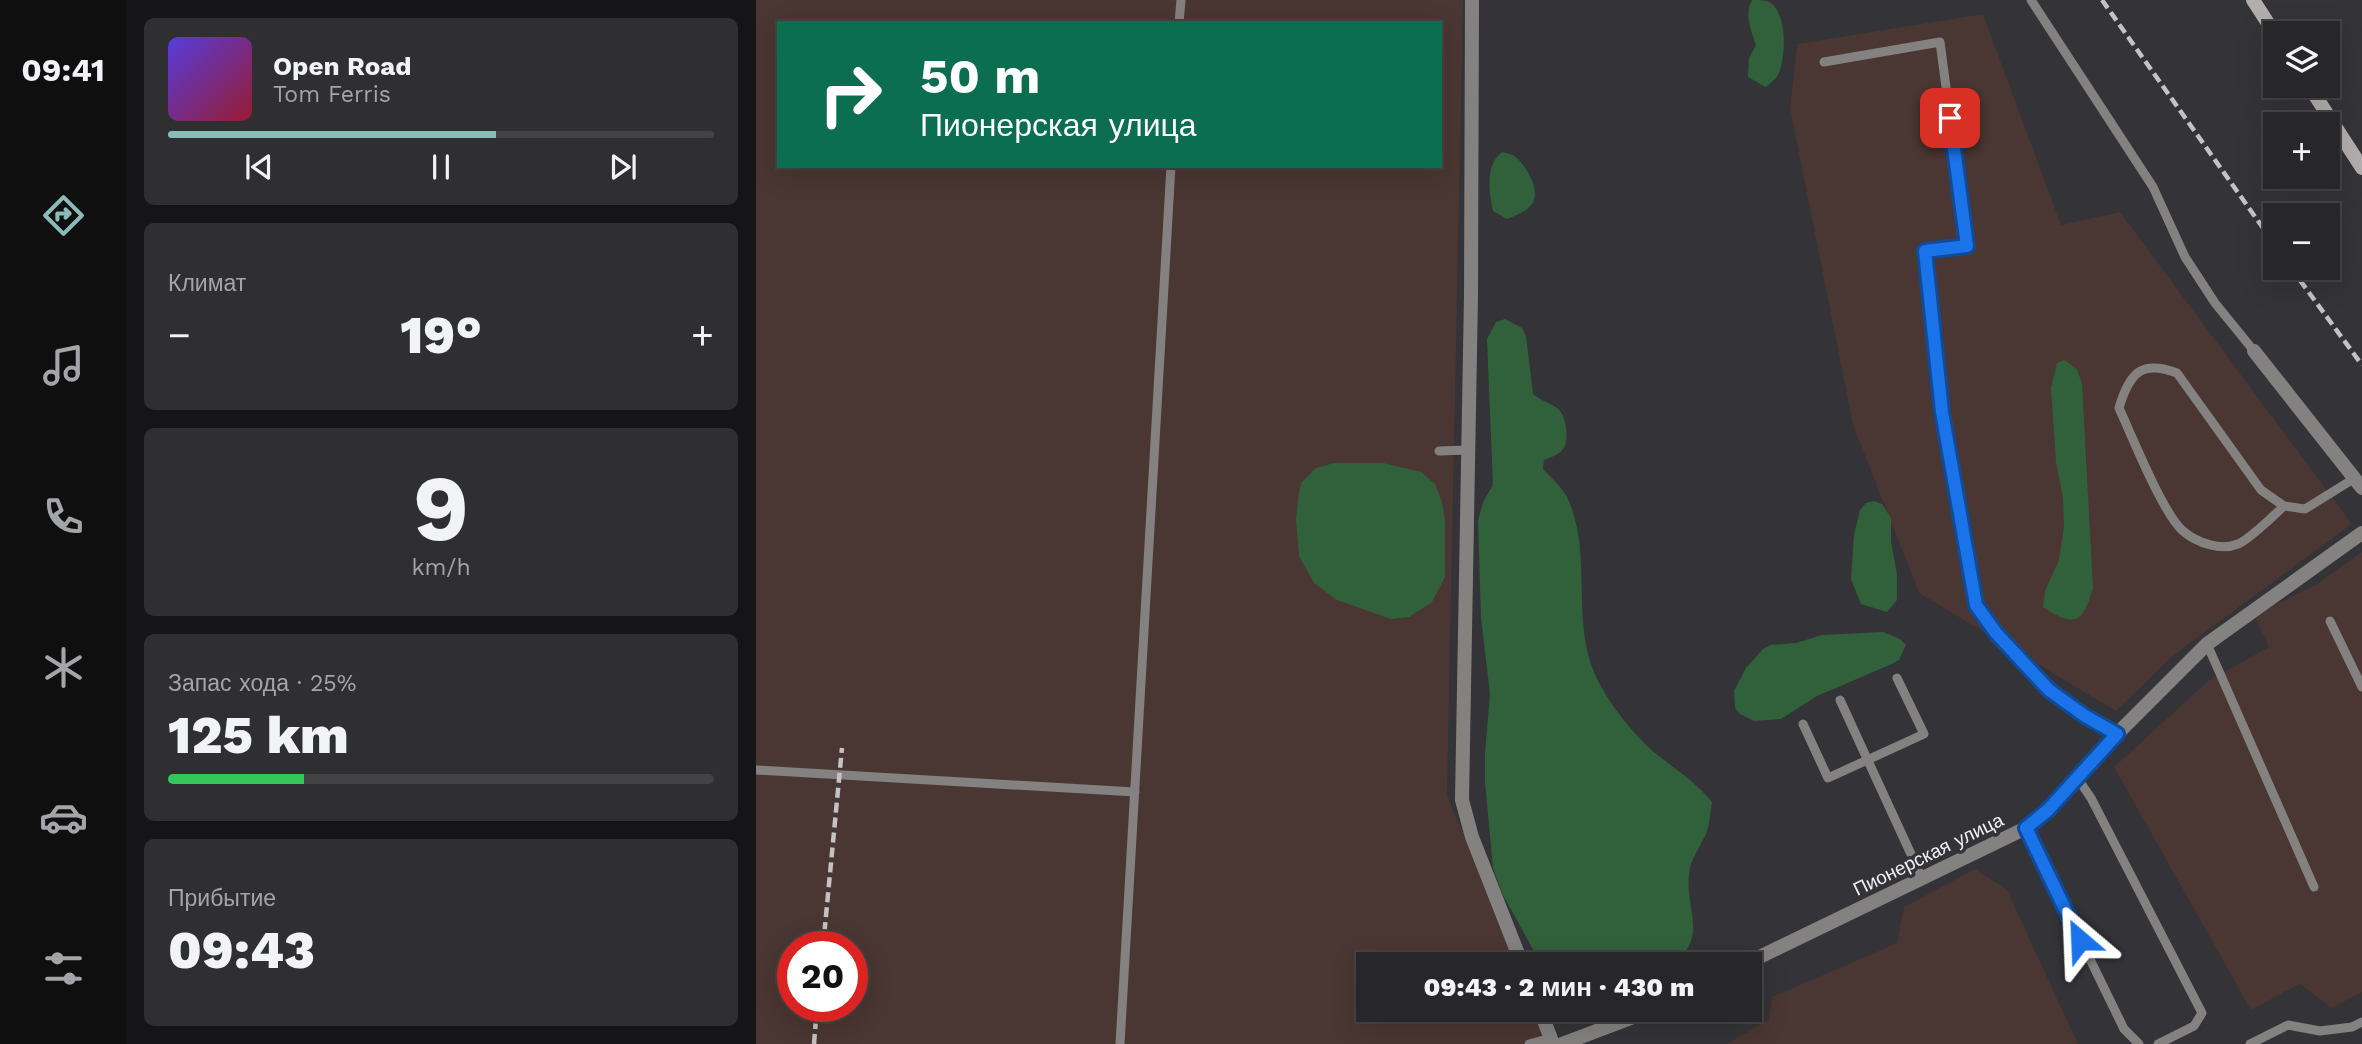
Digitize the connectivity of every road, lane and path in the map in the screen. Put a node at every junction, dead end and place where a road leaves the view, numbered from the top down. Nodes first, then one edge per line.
1 (1181, 0) edge
2 (1472, 0) edge
3 (2031, 0) edge
4 (2253, 0) edge
5 (1179, 21) edge
6 (2267, 21) edge
7 (1824, 62) dead end
8 (2317, 98) edge
9 (1171, 168) edge
10 (2362, 168) edge
11 (2254, 351) joint
12 (1468, 450) junction
13 (1439, 451) dead end
14 (2358, 483) edge
15 (2284, 506) junction
16 (2362, 533) edge
17 (2330, 621) dead end
18 (2207, 644) junction
19 (1897, 678) dead end
20 (2362, 687) edge
21 (1840, 700) dead end
22 (1803, 724) dead end
23 (2117, 734) junction
24 (1867, 760) junction
25 (756, 770) edge
26 (2078, 779) junction
27 (1135, 792) junction
28 (2026, 828) junction
29 (1922, 878) junction
30 (2314, 887) dead end
31 (1517, 952) edge
32 (1762, 956) edge
33 (1546, 1022) edge
34 (1616, 1022) edge
35 (2362, 1022) edge
36 (1556, 1042) edge
37 (1120, 1044) edge
38 (1529, 1044) edge
39 (2139, 1044) edge
40 (2158, 1044) edge
41 (2250, 1044) edge

1 - 5 lane
2 - 12 street
3 - 11 lane
4 - 6 main road
7 - 23 lane
8 - 10 main road
9 - 27 lane
11 - 14 street
12 - 13 lane
12 - 31 street
14 - 15 lane
15 - 15 lane
16 - 18 street, Пионерская улица
17 - 20 lane
18 - 23 street, Пионерская улица
18 - 30 lane
19 - 24 lane
21 - 24 lane
22 - 24 lane
23 - 26 street, Пионерская улица
24 - 29 lane
25 - 27 lane
26 - 28 street, Пионерская улица
26 - 40 lane
27 - 37 lane
28 - 29 street, Пионерская улица
28 - 39 lane
29 - 32 street, Пионерская улица
33 - 36 street
34 - 36 street
35 - 41 lane
36 - 38 lane

